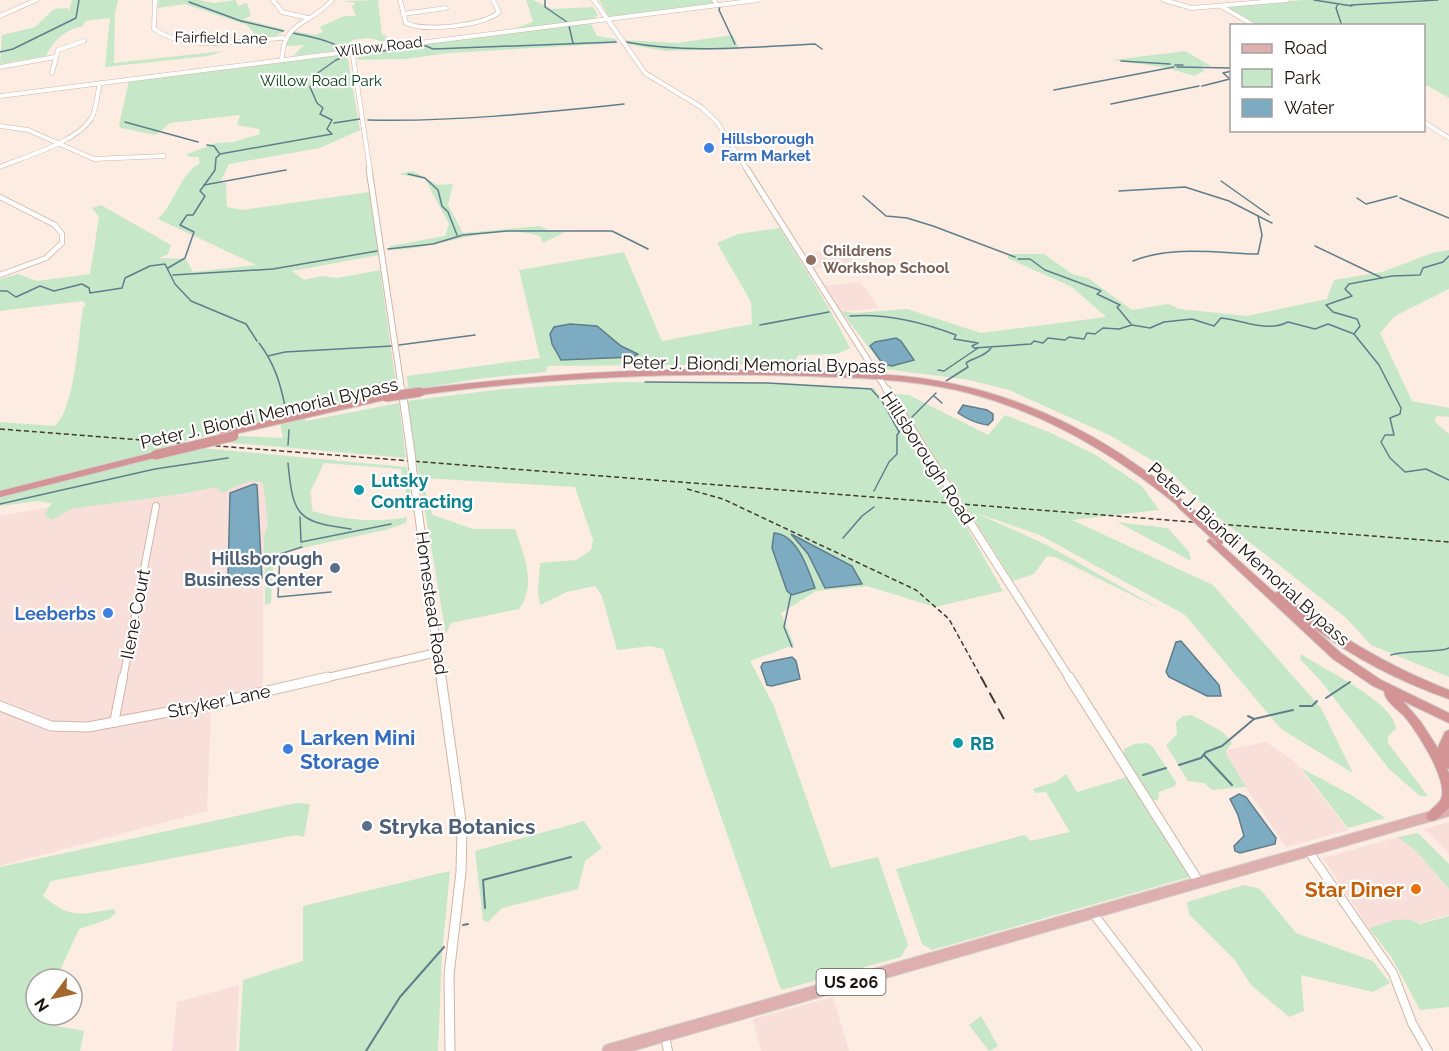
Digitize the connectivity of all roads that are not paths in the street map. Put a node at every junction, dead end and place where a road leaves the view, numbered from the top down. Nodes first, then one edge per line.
1 (36, 0) edge
2 (155, 0) edge
3 (273, 0) edge
4 (332, 0) edge
5 (400, 0) edge
6 (493, 0) edge
7 (594, 0) edge
8 (714, 0) edge
9 (758, 0) edge
10 (1164, 0) edge
11 (1279, 0) edge
12 (1287, 0) edge
13 (717, 5) junction
14 (1221, 6) junction
15 (446, 8) dead end
16 (403, 14) junction
17 (0, 16) edge
18 (308, 19) junction
19 (605, 19) junction
20 (1252, 24) edge
21 (460, 25) junction
22 (464, 36) junction
23 (283, 38) junction
24 (84, 41) dead end
25 (352, 50) junction
26 (55, 57) junction
27 (282, 59) junction
28 (0, 67) edge
29 (52, 73) dead end
30 (100, 83) junction
31 (0, 96) edge
32 (1425, 123) edge
33 (0, 126) edge
34 (1449, 138) edge
35 (56, 142) junction
36 (164, 156) dead end
37 (0, 167) edge
38 (0, 197) edge
39 (0, 275) edge
40 (877, 379) junction
41 (387, 400) junction
42 (152, 454) junction
43 (0, 489) edge
44 (0, 494) edge
45 (156, 506) dead end
46 (1216, 541) junction
47 (439, 652) junction
48 (1377, 684) junction
49 (1449, 695) edge
50 (0, 706) edge
51 (1449, 718) edge
52 (114, 723) junction
53 (1449, 735) edge
54 (1449, 764) edge
55 (1449, 790) edge
56 (1449, 811) edge
57 (1432, 816) junction
58 (1309, 852) junction
59 (1198, 881) junction
60 (1092, 912) junction
61 (665, 1035) junction
62 (450, 1051) edge
63 (609, 1051) edge
64 (668, 1051) edge
65 (1198, 1051) edge
66 (1428, 1051) edge

1 - 17 street
2 - 23 street, Fairfield Lane
3 - 18 street
4 - 18 street
5 - 16 street
6 - 21 street
7 - 19 street, Hillsborough Road
8 - 13 street
9 - 13 street, Willow Road
10 - 14 street
11 - 12 street
11 - 14 street
13 - 19 street, Willow Road
14 - 20 street
15 - 16 street
16 - 21 street
18 - 23 street
19 - 22 street, Willow Road
19 - 40 street, Hillsborough Road
21 - 22 street
22 - 25 street, Willow Road
23 - 27 street
24 - 26 street
25 - 27 street, Willow Road
25 - 47 street, Homestead Road, bridge
26 - 28 street
26 - 29 street
27 - 30 street, Willow Road
30 - 31 street, Willow Road
30 - 35 street
32 - 34 street
33 - 35 street
35 - 36 street
35 - 37 street
38 - 39 street
40 - 41 highway, Peter J. Biondi Memorial Bypass
40 - 46 highway, Peter J. Biondi Memorial Bypass
40 - 59 street, Hillsborough Road, bridge
41 - 42 highway, Peter J. Biondi Memorial Bypass, bridge
41 - 42 highway, Peter J. Biondi Memorial Bypass, bridge
42 - 43 highway, Peter J. Biondi Memorial Bypass
42 - 44 highway, Peter J. Biondi Memorial Bypass
45 - 52 street, Ilene Court
46 - 48 highway, Peter J. Biondi Memorial Bypass
46 - 49 highway, Peter J. Biondi Memorial Bypass
47 - 52 street, Stryker Lane
47 - 62 street, Homestead Road
48 - 51 highway, Peter J. Biondi Memorial Bypass
48 - 55 highway
50 - 52 street, Stryker Lane
53 - 54 highway
55 - 57 highway
56 - 57 main road, US 206
57 - 58 main road, US 206
58 - 59 main road, US 206
58 - 66 street
59 - 60 main road, US 206
60 - 61 main road, US 206
60 - 65 street
61 - 63 main road, US 206
61 - 64 street

